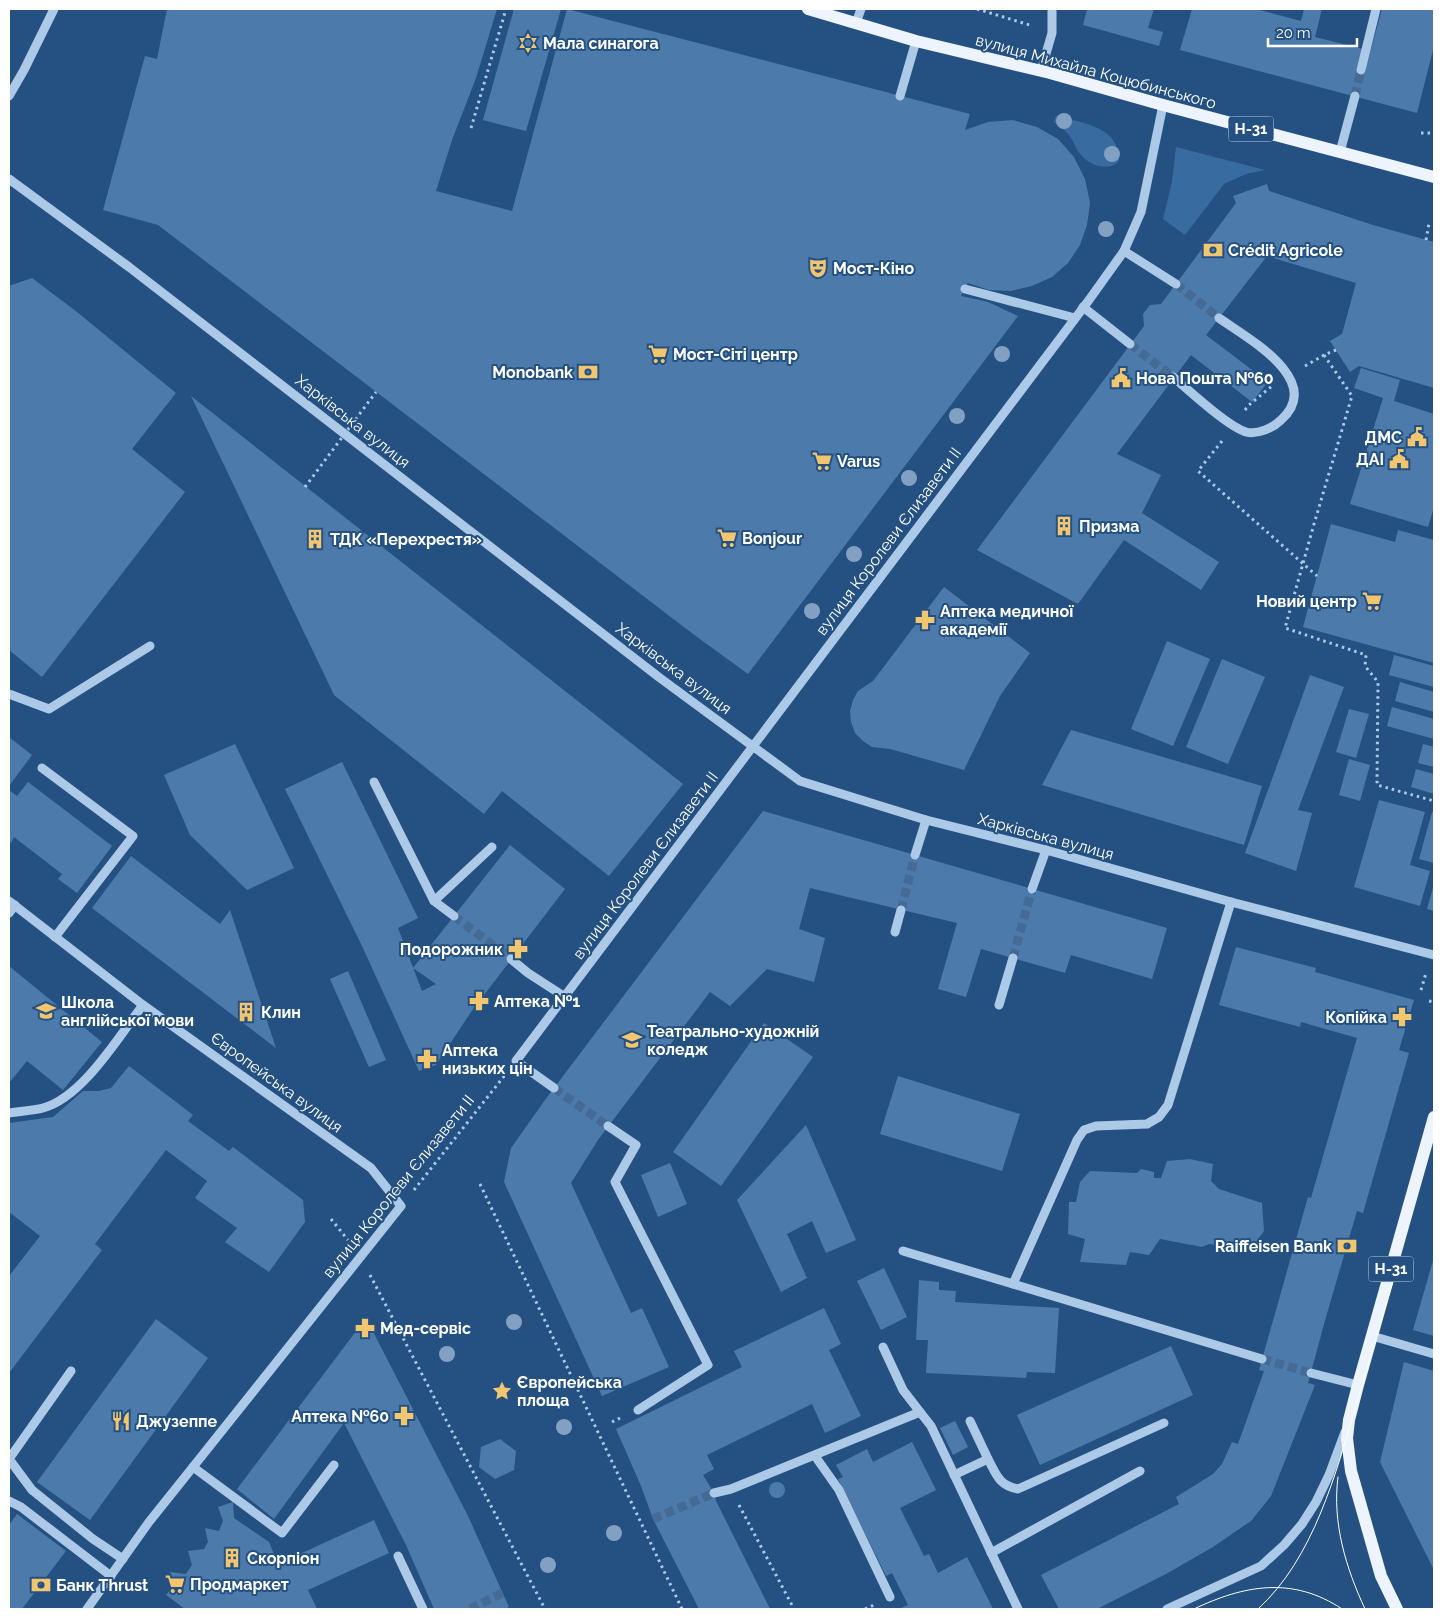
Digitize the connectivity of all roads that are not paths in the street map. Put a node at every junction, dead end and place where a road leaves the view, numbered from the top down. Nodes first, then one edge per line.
1 (54, 9) edge
2 (808, 9) edge
3 (860, 9) edge
4 (1052, 9) edge
5 (1376, 9) edge
6 (856, 23) junction
7 (916, 41) junction
8 (1361, 70) tunnel mouth
9 (1041, 71) junction
10 (9, 96) edge
11 (900, 96) dead end
12 (1355, 96) tunnel mouth
13 (1163, 105) junction
14 (1340, 152) junction
15 (1434, 177) edge
16 (9, 179) edge
17 (1124, 251) junction
18 (1176, 284) tunnel mouth
19 (965, 289) dead end
20 (1083, 307) junction
21 (1075, 318) junction
22 (1219, 318) tunnel mouth
23 (1130, 344) tunnel mouth
24 (1173, 377) tunnel mouth
25 (150, 646) dead end
26 (9, 694) edge
27 (753, 746) junction
28 (42, 768) dead end
29 (374, 782) dead end
30 (926, 820) junction
31 (492, 847) dead end
32 (1046, 850) junction
33 (915, 855) tunnel mouth
34 (1032, 890) tunnel mouth
35 (434, 901) junction
36 (1231, 902) junction
37 (12, 903) edge
38 (901, 910) tunnel mouth
39 (9, 914) edge
40 (454, 916) tunnel mouth
41 (895, 932) dead end
42 (55, 938) junction
43 (1434, 955) edge
44 (1013, 958) tunnel mouth
45 (511, 959) tunnel mouth
46 (565, 997) junction
47 (143, 1005) junction
48 (999, 1006) dead end
49 (554, 1088) tunnel mouth
50 (9, 1113) edge
51 (1433, 1125) edge
52 (608, 1126) tunnel mouth
53 (401, 1206) joint
54 (903, 1251) dead end
55 (1012, 1284) junction
56 (1372, 1336) junction
57 (883, 1347) dead end
58 (1434, 1354) edge
59 (1262, 1359) tunnel mouth
60 (71, 1371) dead end
61 (1311, 1373) tunnel mouth
62 (1358, 1385) junction
63 (638, 1410) dead end
64 (920, 1412) junction
65 (1349, 1420) junction
66 (970, 1421) dead end
67 (1164, 1423) dead end
68 (815, 1456) junction
69 (988, 1459) junction
70 (334, 1465) dead end
71 (192, 1467) junction
72 (1140, 1472) dead end
73 (954, 1475) junction
74 (714, 1493) tunnel mouth
75 (9, 1501) edge
76 (991, 1553) junction
77 (398, 1556) dead end
78 (123, 1559) junction
79 (111, 1576) junction
80 (890, 1596) dead end
81 (1180, 1606) edge
82 (87, 1609) edge
83 (424, 1609) edge
84 (1018, 1609) edge
85 (1167, 1609) edge
86 (1397, 1609) edge

1 - 10 street
2 - 6 main road, вулиця Михайла Коцюбинського / Н-31
3 - 6 street
4 - 9 street
5 - 8 street
6 - 7 main road, вулиця Михайла Коцюбинського / Н-31
7 - 9 main road, вулиця Михайла Коцюбинського / Н-31
7 - 11 street
9 - 13 main road, вулиця Михайла Коцюбинського / Н-31
12 - 14 street
13 - 14 main road, вулиця Михайла Коцюбинського / Н-31
13 - 17 street, вулиця Королеви Єлизавети ІІ
14 - 15 main road, вулиця Михайла Коцюбинського / Н-31
16 - 27 street, Харківська вулиця
17 - 18 street
17 - 20 street, вулиця Королеви Єлизавети ІІ
19 - 21 street
20 - 21 street, вулиця Королеви Єлизавети ІІ
20 - 23 street
21 - 27 street, вулиця Королеви Єлизавети ІІ
22 - 24 street
25 - 26 street
27 - 30 street, Харківська вулиця
27 - 46 street, вулиця Королеви Єлизавети ІІ
28 - 42 street
29 - 35 street
30 - 32 street, Харківська вулиця
30 - 33 street
31 - 35 street
32 - 34 street
32 - 36 street, Харківська вулиця
35 - 40 street
36 - 43 street, Харківська вулиця
36 - 55 street
37 - 39 street
37 - 42 street, Європейська вулиця
38 - 41 street
42 - 47 street, Європейська вулиця
44 - 48 street
45 - 46 street
46 - 49 street, вулиця Королеви Єлизавети ІІ
47 - 50 street
47 - 53 street, Європейська вулиця
51 - 56 main road, Н-31
52 - 63 street
53 - 71 street, вулиця Королеви Єлизавети ІІ
54 - 55 street
55 - 59 street
56 - 58 street
56 - 62 main road, Н-31
57 - 64 street
60 - 78 street
61 - 62 street
62 - 65 main road, Н-31
64 - 68 street
64 - 73 street
65 - 81 street
65 - 86 main road, Н-31
66 - 69 street
67 - 69 street
68 - 74 street
68 - 80 street
69 - 73 street
70 - 71 street
71 - 78 street, вулиця Королеви Єлизавети ІІ
72 - 76 street
73 - 76 street
75 - 79 street
76 - 84 street
77 - 83 street
78 - 79 street, вулиця Королеви Єлизавети ІІ
79 - 82 street, вулиця Королеви Єлизавети ІІ
81 - 85 street

